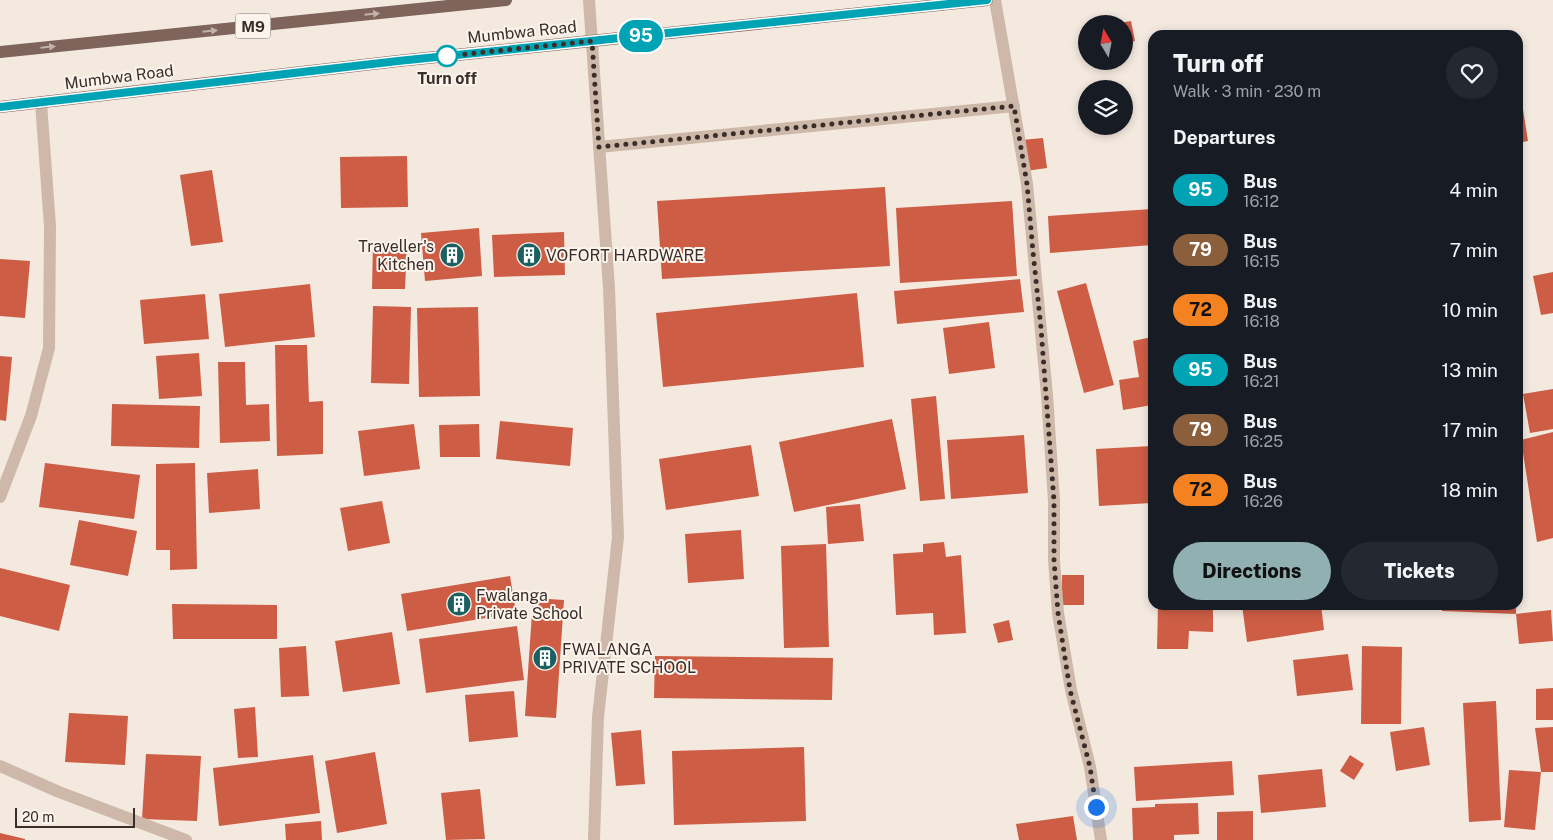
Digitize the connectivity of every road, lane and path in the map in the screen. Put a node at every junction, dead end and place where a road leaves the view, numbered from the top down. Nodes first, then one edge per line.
1 (506, 0) edge
2 (589, 0) edge
3 (987, 0) edge
4 (995, 0) edge
5 (592, 41) junction
6 (0, 52) edge
7 (42, 103) junction
8 (1014, 106) junction
9 (0, 107) edge
10 (599, 147) junction
11 (0, 497) edge
12 (0, 766) edge
13 (186, 840) edge
14 (594, 840) edge
15 (1101, 840) edge

6 -> 1 main road, Mumbwa Road / M9
2 - 5 street
3 - 5 main road, Mumbwa Road
4 - 8 street
5 - 7 main road, Mumbwa Road
5 - 10 street
7 - 9 main road, Mumbwa Road
7 - 11 street
8 - 10 street
8 - 15 street
10 - 14 street
12 - 13 street

